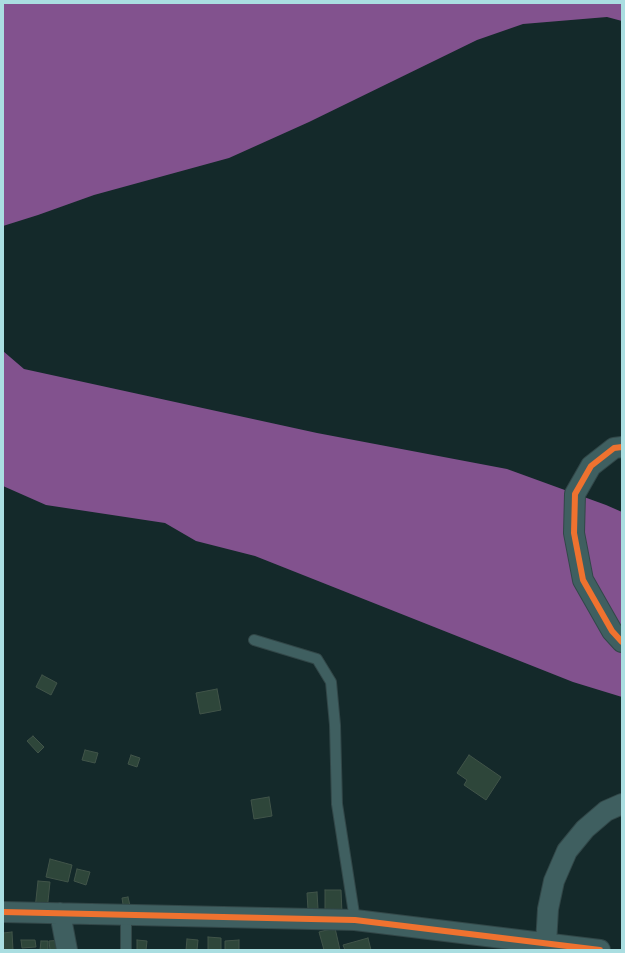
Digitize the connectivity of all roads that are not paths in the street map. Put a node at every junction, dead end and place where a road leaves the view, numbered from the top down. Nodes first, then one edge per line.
1 (622, 447) edge
2 (254, 640) dead end
3 (622, 642) edge
4 (622, 804) edge
5 (3, 912) edge
6 (60, 913) junction
7 (126, 915) junction
8 (354, 920) junction
9 (539, 945) edge
10 (66, 950) edge
11 (126, 950) edge
12 (600, 950) edge

1 - 3 street
2 - 8 lane
4 - 9 street
5 - 6 street
6 - 7 street
6 - 10 street
7 - 8 street
7 - 11 lane
8 - 9 street
9 - 12 street

